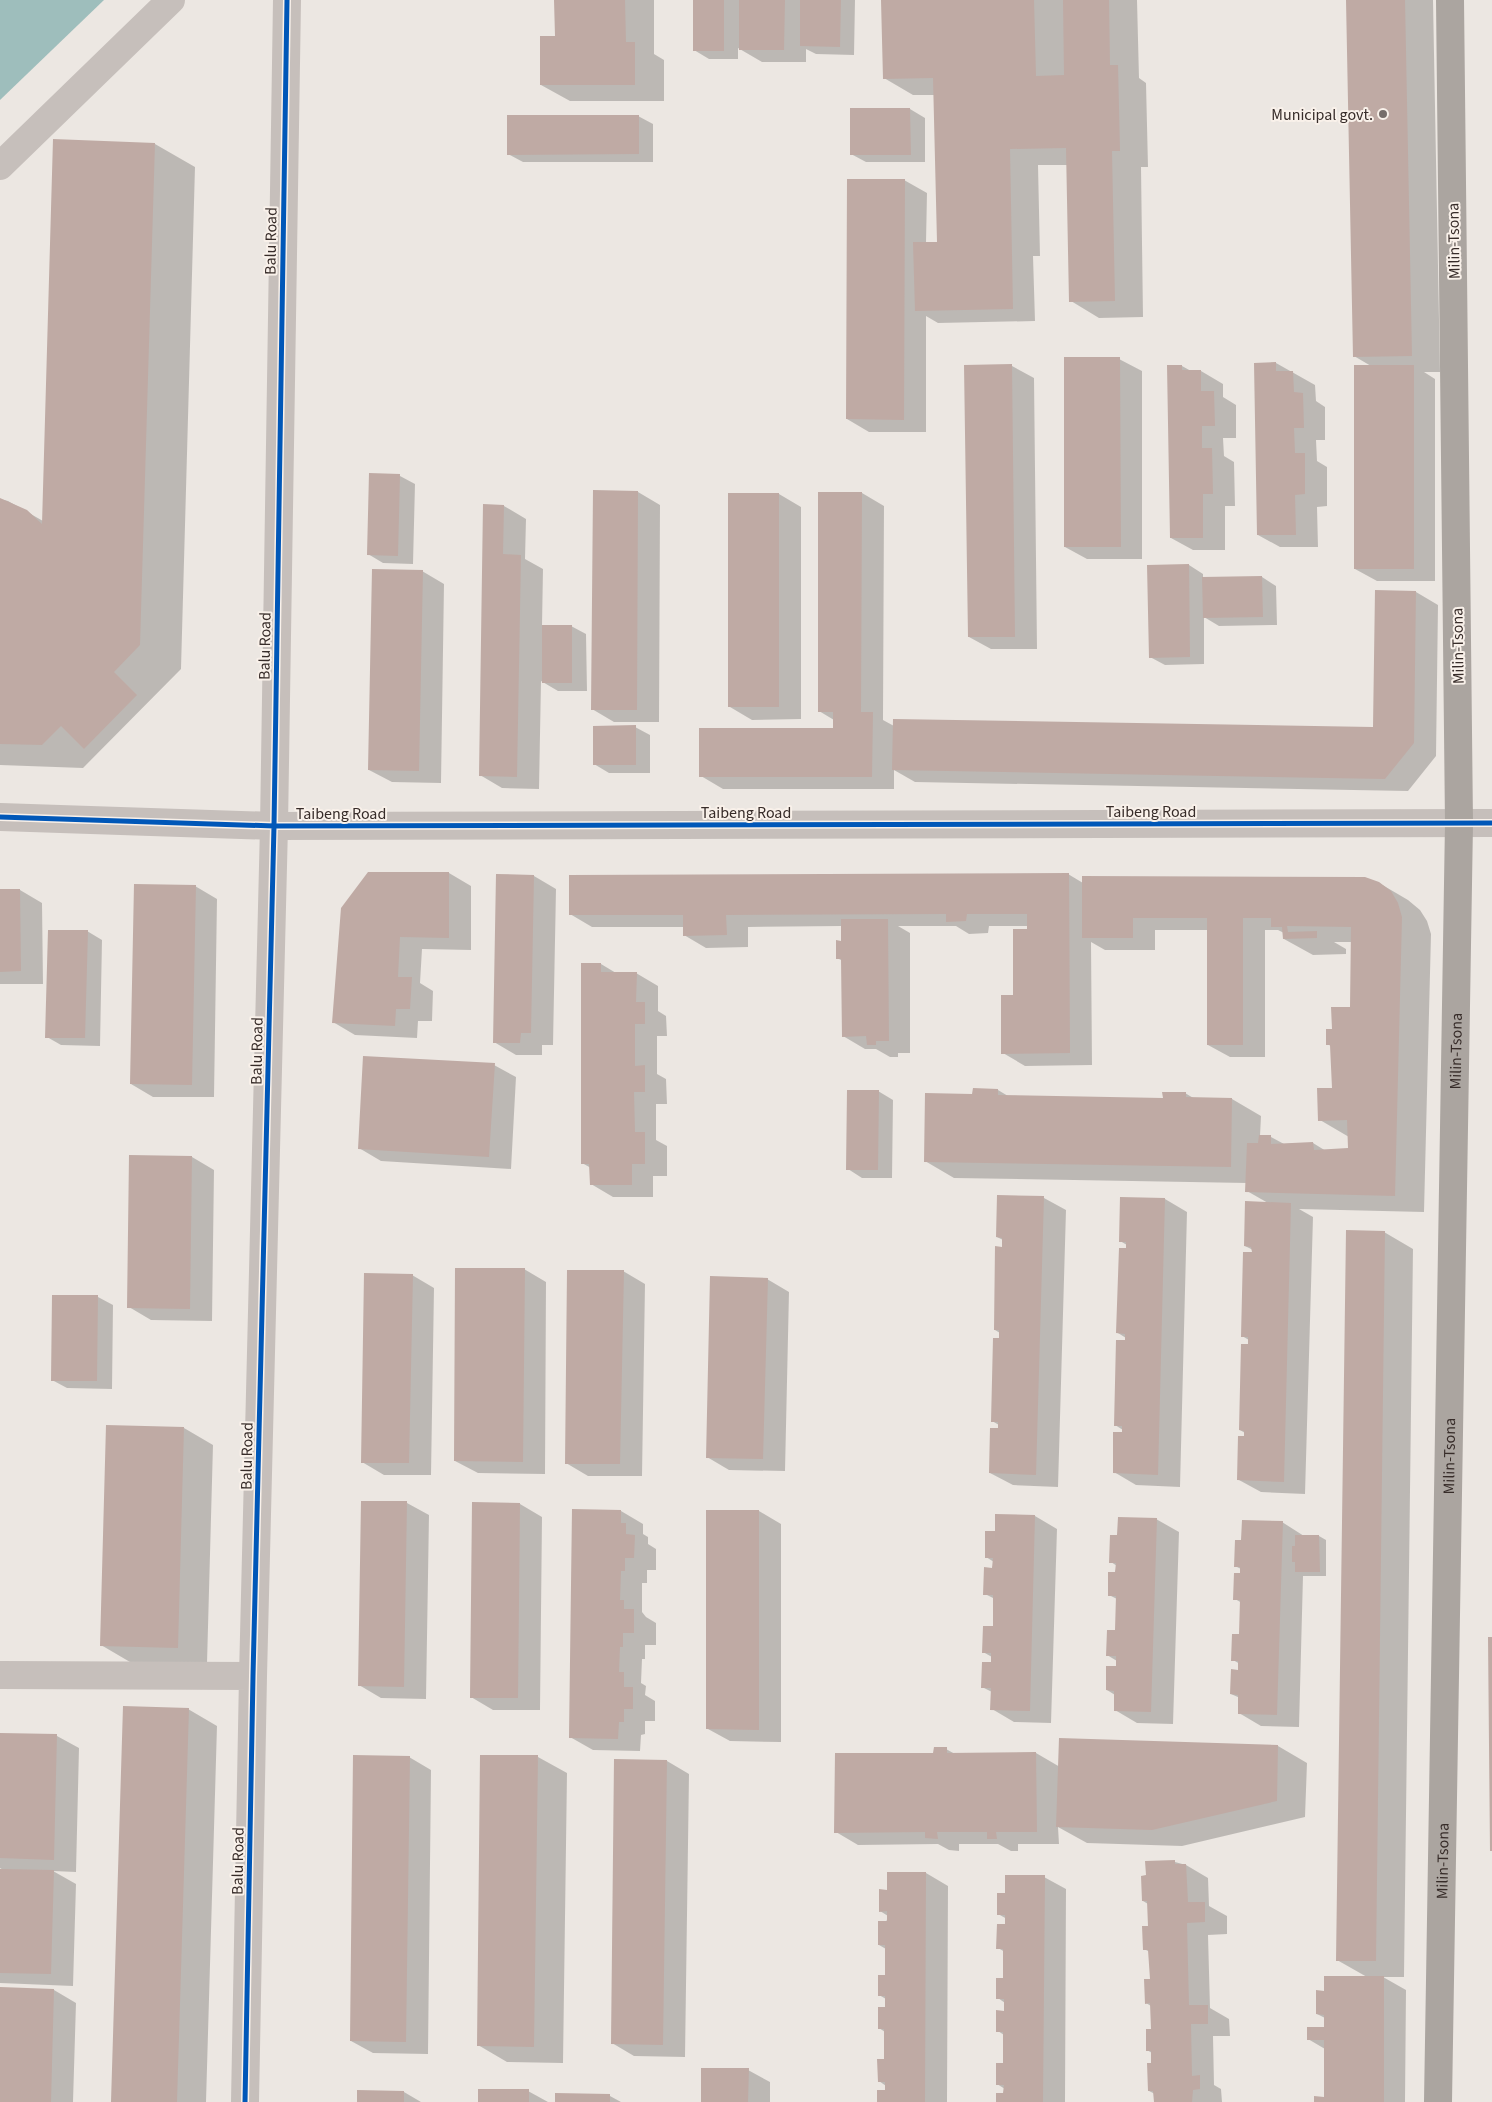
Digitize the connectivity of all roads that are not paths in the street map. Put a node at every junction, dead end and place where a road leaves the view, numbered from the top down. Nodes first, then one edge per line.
1 (171, 0) edge
2 (286, 0) edge
3 (1450, 0) edge
4 (0, 166) edge
5 (0, 817) edge
6 (1459, 823) junction
7 (1492, 823) edge
8 (274, 826) junction
9 (0, 1675) edge
10 (253, 1676) junction
11 (245, 2102) edge
12 (1438, 2102) edge

1 - 4 street
2 - 8 street, Balu Road
3 - 6 highway, Milin-Tsona
5 - 8 street, Taibeng Road
6 - 7 street, Taibeng Road
6 - 8 street, Taibeng Road
6 - 12 highway, Milin-Tsona
8 - 10 street, Balu Road
9 - 10 street
10 - 11 street, Balu Road

